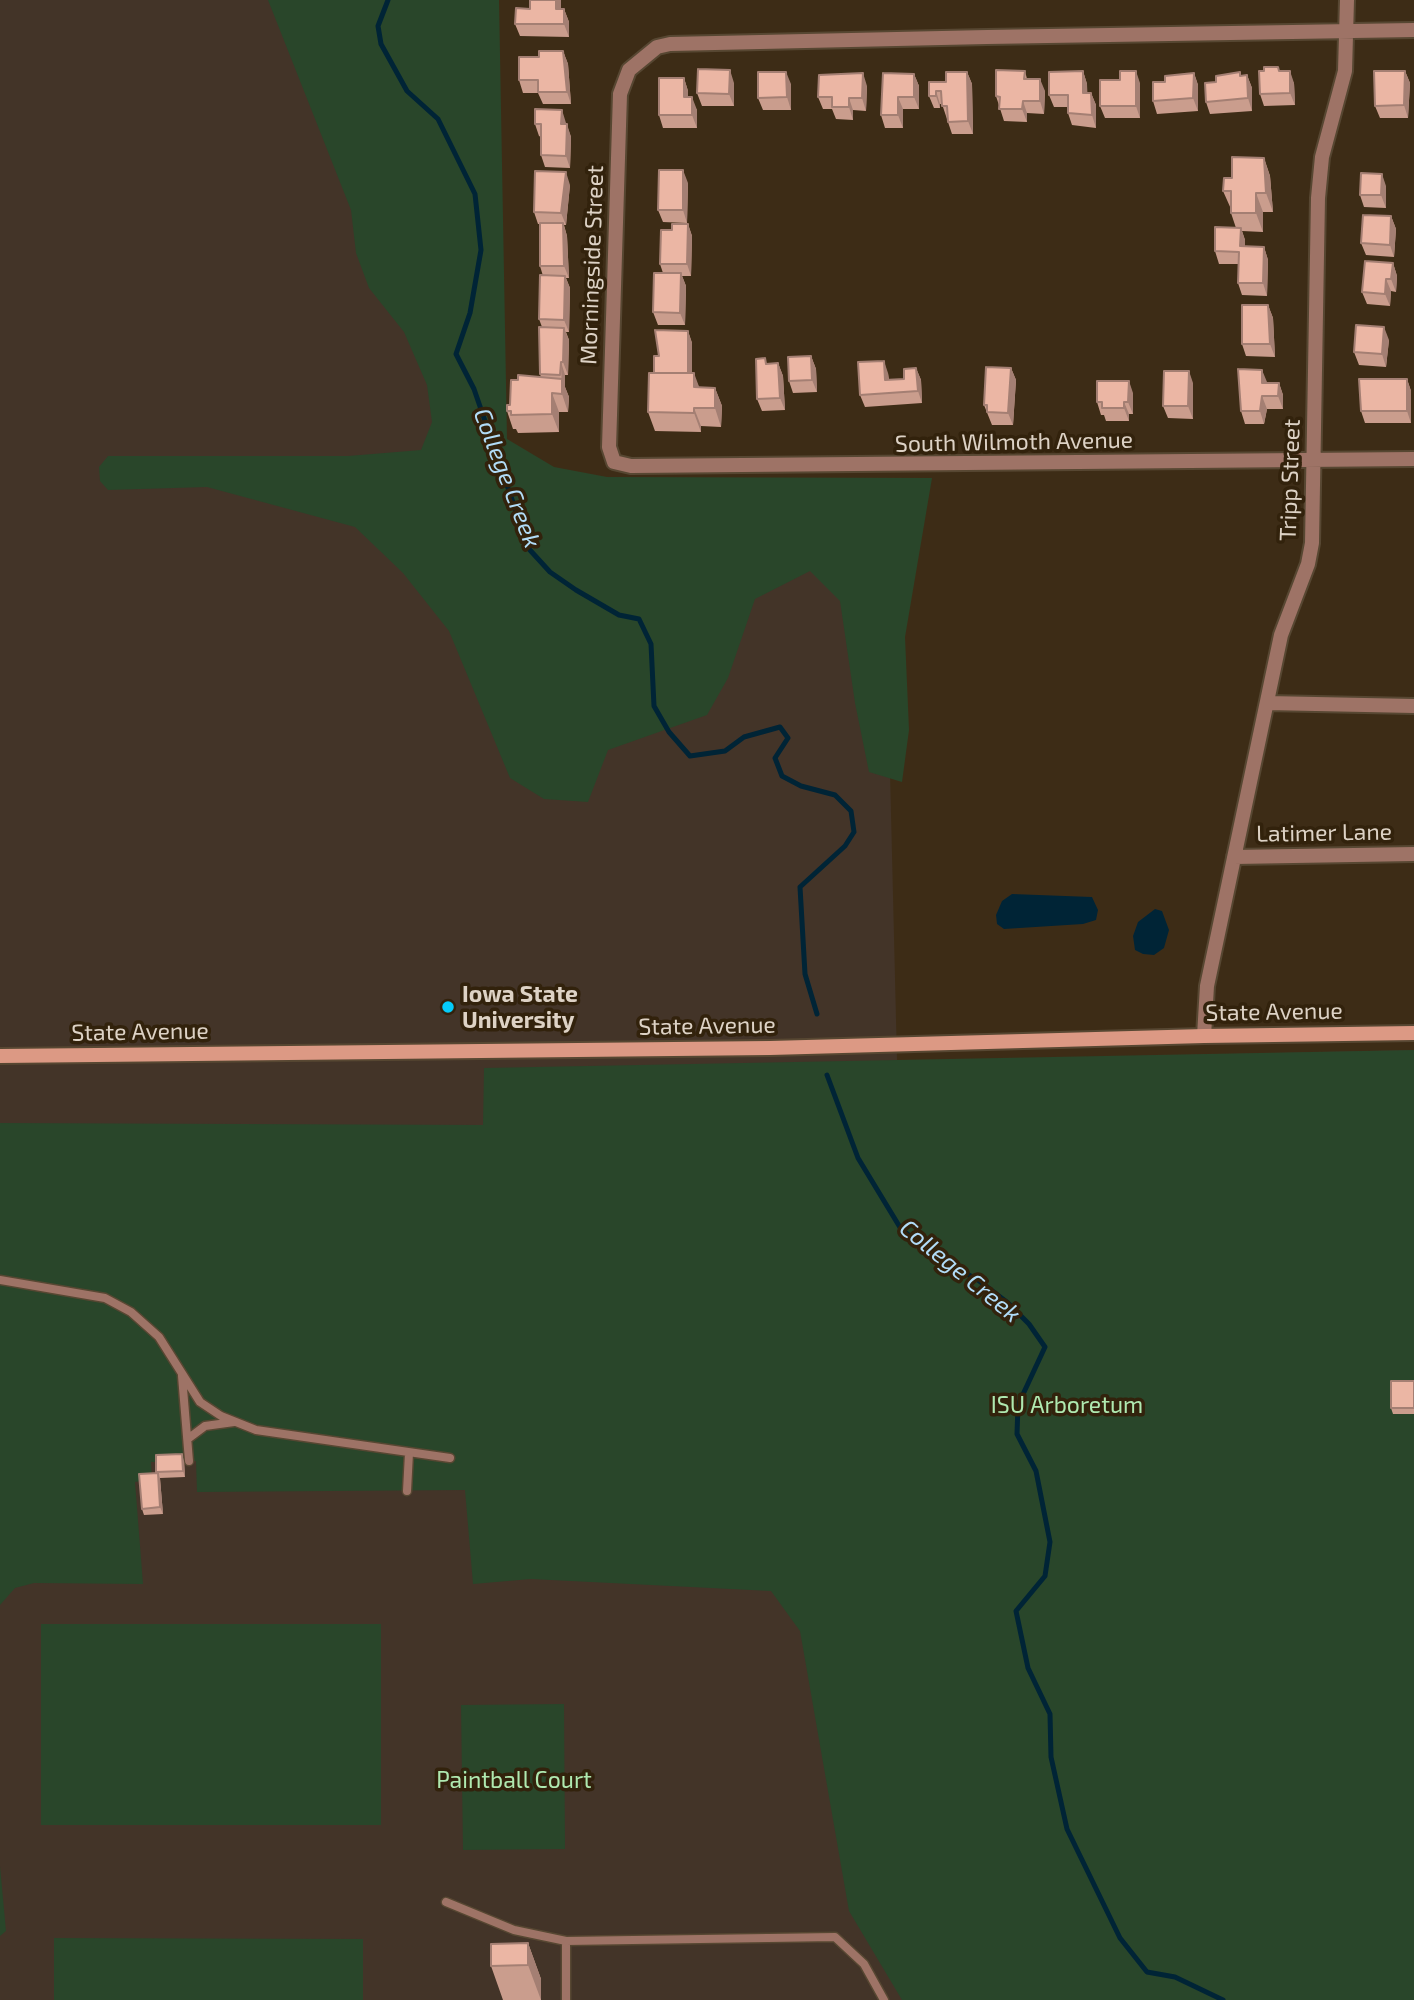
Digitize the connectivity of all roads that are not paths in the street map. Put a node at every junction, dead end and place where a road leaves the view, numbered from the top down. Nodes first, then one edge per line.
1 (1347, 0) edge
2 (1414, 30) edge
3 (1347, 31) junction
4 (1315, 460) junction
5 (1414, 460) edge
6 (614, 461) joint
7 (1267, 704) junction
8 (1414, 706) edge
9 (1414, 854) edge
10 (1234, 857) junction
11 (1414, 1033) edge
12 (1204, 1036) junction
13 (0, 1056) edge
14 (0, 1280) edge
15 (181, 1369) junction
16 (236, 1422) junction
17 (189, 1438) junction
18 (409, 1453) junction
19 (450, 1458) dead end
20 (189, 1461) dead end
21 (407, 1491) dead end
22 (446, 1902) dead end
23 (566, 1941) junction
24 (566, 2000) edge
25 (884, 2000) edge

1 - 3 street, Tripp Street
2 - 3 street
3 - 4 street, Tripp Street
3 - 6 street, Morningside Street
4 - 5 street, South Wilmoth Avenue
4 - 6 street, South Wilmoth Avenue
4 - 7 street, Tripp Street
7 - 8 street
7 - 10 street, Tripp Street
9 - 10 street, Latimer Lane
10 - 12 street, Tripp Street
11 - 12 street, State Avenue
12 - 13 street, State Avenue
14 - 15 lane
15 - 16 lane
15 - 17 lane
16 - 17 lane
16 - 18 lane
17 - 20 lane
18 - 19 lane
18 - 21 lane
22 - 23 lane
23 - 24 lane
23 - 25 lane

